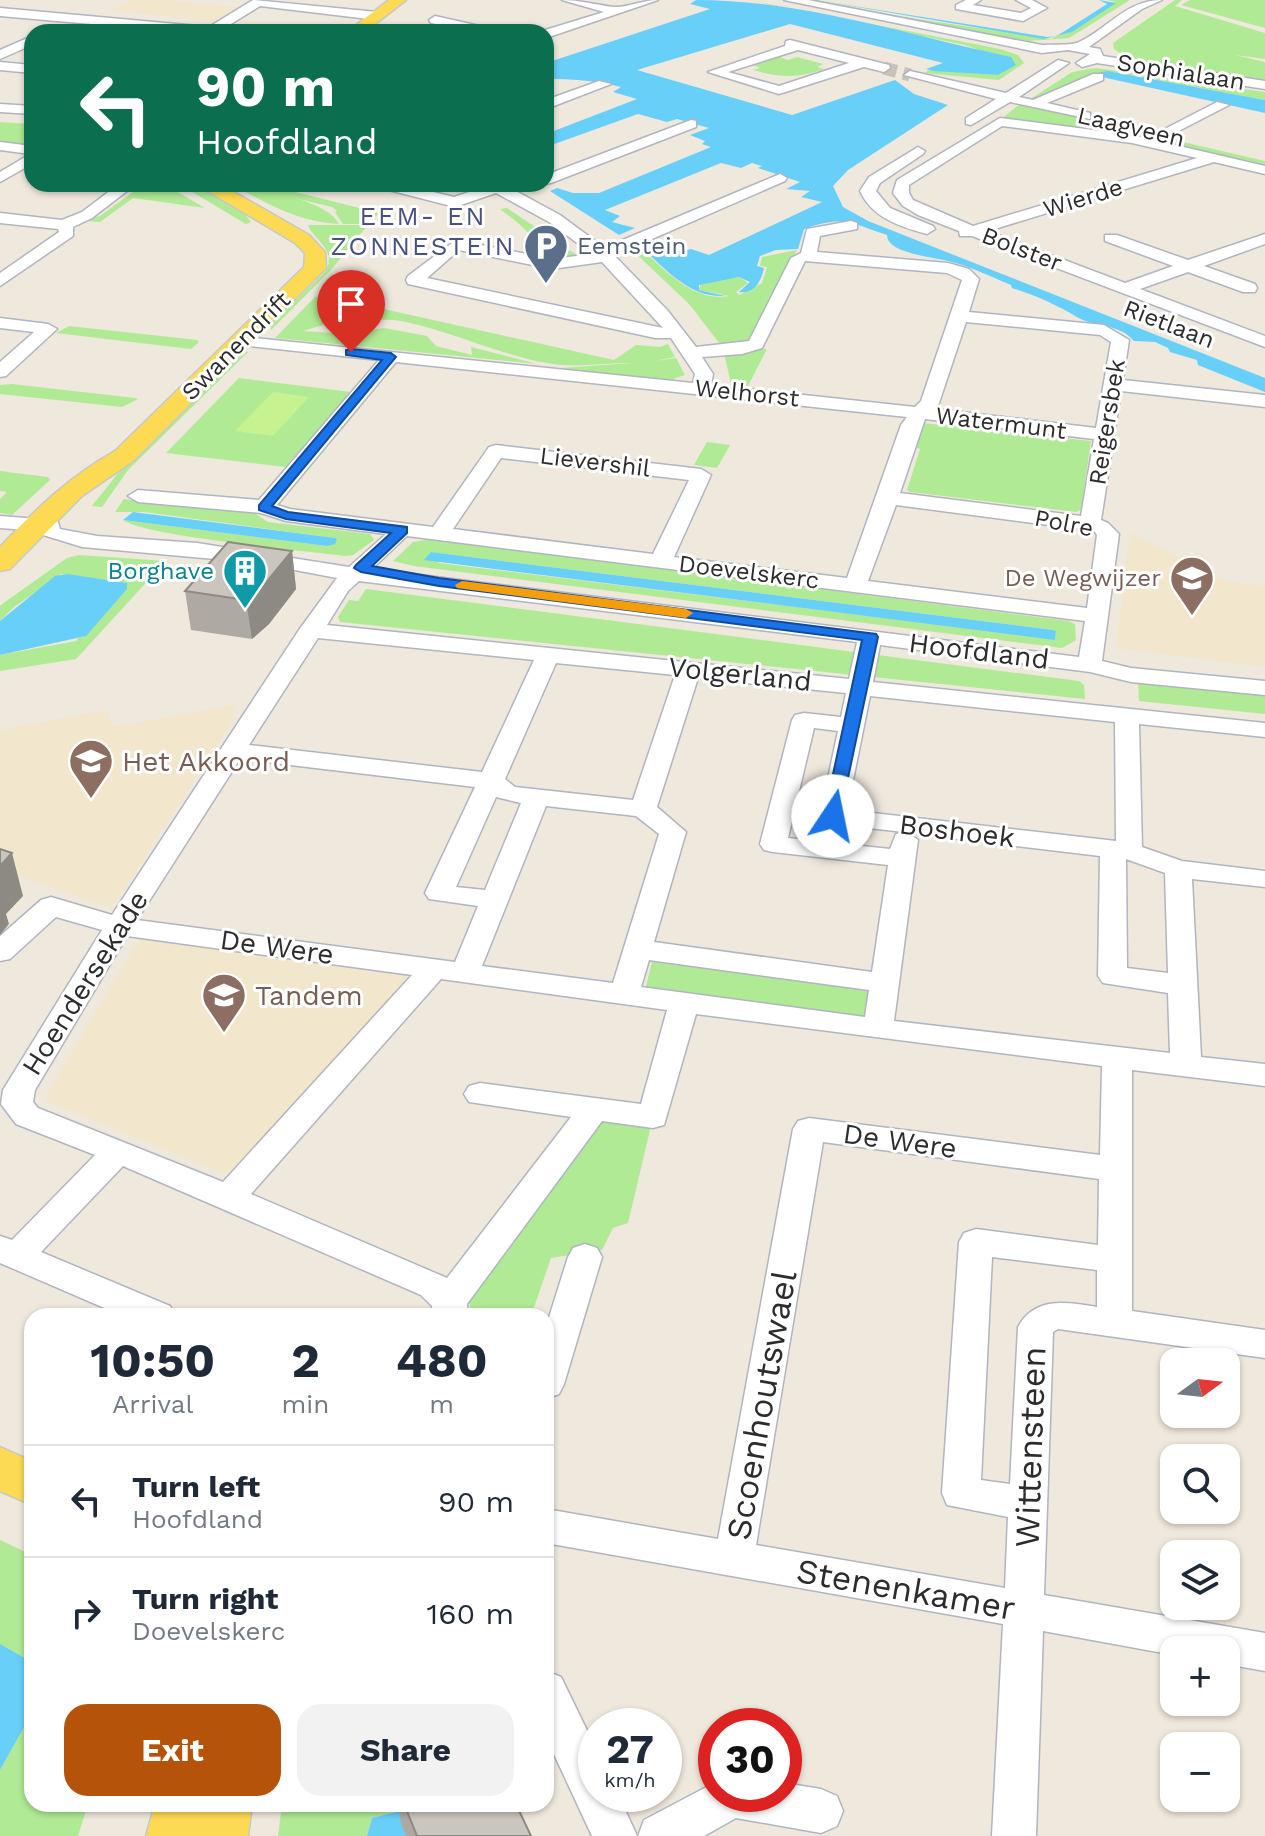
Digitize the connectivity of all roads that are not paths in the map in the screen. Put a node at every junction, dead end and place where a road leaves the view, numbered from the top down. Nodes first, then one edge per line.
1 (386, 0) edge
2 (399, 0) edge
3 (568, 0) edge
4 (652, 0) edge
5 (790, 0) edge
6 (975, 0) edge
7 (1022, 0) edge
8 (1156, 0) edge
9 (259, 1) edge
10 (1142, 4) edge
11 (102, 7) dead end
12 (617, 11) junction
13 (0, 12) edge
14 (371, 15) junction
15 (77, 19) junction
16 (435, 20) dead end
17 (66, 24) edge
18 (132, 24) edge
19 (221, 24) edge
20 (355, 24) edge
21 (363, 24) edge
22 (453, 24) edge
23 (554, 31) edge
24 (24, 44) edge
25 (1080, 47) junction
26 (0, 55) edge
27 (1052, 57) junction
28 (1097, 59) junction
29 (862, 63) junction
30 (0, 66) edge
31 (24, 68) edge
32 (884, 68) tunnel mouth
33 (910, 75) tunnel mouth
34 (1098, 77) dead end
35 (604, 84) dead end
36 (1265, 85) edge
37 (1002, 98) junction
38 (554, 102) edge
39 (1034, 104) junction
40 (1222, 105) dead end
41 (0, 108) edge
42 (24, 110) edge
43 (0, 119) edge
44 (24, 121) edge
45 (691, 124) dead end
46 (956, 127) dead end
47 (1162, 134) junction
48 (927, 145) dead end
49 (0, 146) edge
50 (24, 149) edge
51 (1218, 157) junction
52 (1265, 158) edge
53 (24, 163) edge
54 (1265, 170) edge
55 (554, 177) edge
56 (0, 178) edge
57 (780, 178) dead end
58 (118, 192) edge
59 (220, 192) edge
60 (414, 192) edge
61 (486, 192) edge
62 (504, 192) edge
63 (0, 218) edge
64 (64, 225) junction
65 (851, 226) dead end
66 (1111, 238) dead end
67 (961, 239) junction
68 (1265, 239) edge
69 (603, 254) junction
70 (808, 256) junction
71 (1188, 266) junction
72 (0, 281) edge
73 (1126, 288) junction
74 (1249, 288) dead end
75 (960, 316) junction
76 (0, 323) edge
77 (678, 333) junction
78 (241, 340) junction
79 (1265, 344) edge
80 (691, 353) junction
81 (1245, 353) junction
82 (391, 357) junction
83 (1265, 361) edge
84 (0, 372) edge
85 (1114, 385) junction
86 (701, 388) junction
87 (1265, 401) edge
88 (920, 413) junction
89 (1105, 435) junction
90 (138, 496) dead end
91 (888, 498) junction
92 (264, 507) junction
93 (0, 522) edge
94 (1090, 523) junction
95 (53, 530) junction
96 (402, 530) junction
97 (439, 534) junction
98 (661, 561) junction
99 (0, 563) edge
100 (357, 571) junction
101 (0, 584) edge
102 (855, 585) junction
103 (1095, 616) junction
104 (310, 630) junction
105 (870, 637) junction
106 (548, 655) junction
107 (1090, 665) junction
108 (689, 669) junction
109 (859, 686) junction
110 (1265, 688) edge
111 (1127, 715) junction
112 (851, 725) junction
113 (1265, 730) edge
114 (232, 751) junction
115 (491, 781) junction
116 (537, 797) junction
117 (643, 809) junction
118 (907, 825) junction
119 (1121, 850) junction
120 (903, 859) junction
121 (1178, 869) junction
122 (1265, 879) edge
123 (495, 900) junction
124 (119, 926) junction
125 (638, 949) junction
126 (0, 952) edge
127 (434, 969) junction
128 (465, 973) junction
129 (885, 983) junction
130 (1183, 985) junction
131 (624, 995) junction
132 (684, 1003) junction
133 (878, 1029) junction
134 (1117, 1057) junction
135 (1186, 1065) junction
136 (1265, 1075) edge
137 (480, 1094) dead end
138 (594, 1110) junction
139 (118, 1151) junction
140 (1117, 1169) junction
141 (228, 1198) junction
142 (8, 1252) edge
143 (788, 1253) joint
144 (585, 1257) dead end
145 (1096, 1257) dead end
146 (139, 1308) edge
147 (449, 1308) edge
148 (451, 1308) edge
149 (1114, 1321) junction
150 (1265, 1344) edge
151 (554, 1358) edge
152 (0, 1468) edge
153 (24, 1480) edge
154 (1028, 1504) junction
155 (554, 1527) edge
156 (734, 1557) junction
157 (1023, 1610) junction
158 (1265, 1652) edge
159 (554, 1708) edge
160 (821, 1811) dead end
161 (181, 1812) edge
162 (223, 1812) edge
163 (175, 1836) edge
164 (219, 1836) edge
165 (615, 1836) edge
166 (660, 1836) edge
167 (1014, 1836) edge

1 - 14 street
2 - 14 main road
3 - 12 street
4 - 12 street
5 - 27 street
6 - 7 street
8 - 10 street
9 - 14 street
9 - 19 street
10 - 25 street
11 - 15 street
12 - 23 street
13 - 15 street
14 - 20 street
14 - 21 main road
15 - 17 street
15 - 18 street
16 - 22 street
24 - 26 street
25 - 27 street
25 - 28 street
27 - 28 street
27 - 37 street
28 - 36 street, Sophialaan
29 - 29 street
29 - 32 street
30 - 31 street
33 - 37 street, Laagveen
34 - 39 street
35 - 38 street
37 - 39 street, Laagveen
37 - 46 street
39 - 47 street, Laagveen
40 - 47 street
41 - 42 street
43 - 44 street
45 - 55 street
47 - 52 street, Laagveen
48 - 67 street, Rietlaan
49 - 50 street
51 - 54 street
51 - 67 street, Wierde
51 - 67 street, Bolster
53 - 56 street
57 - 69 street
58 - 64 street
59 - 78 main road, Swanendrift
60 - 61 street
62 - 69 street
63 - 64 street
64 - 72 street
65 - 70 street
66 - 71 street
67 - 73 street, Bolster
67 - 81 street, Rietlaan
68 - 71 street
69 - 77 street
69 - 77 street
70 - 75 street, Watermunt
70 - 80 street
71 - 73 street
71 - 74 street
73 - 79 street, Bolster
75 - 85 street, Reigersbek
75 - 88 street, Watermunt
76 - 84 street
77 - 80 street
78 - 82 street, Welhorst
78 - 95 main road, Swanendrift
79 - 81 street
80 - 86 street
81 - 83 street, Rietlaan
82 - 86 street, Welhorst
82 - 92 street
85 - 87 street
85 - 89 street, Reigersbek
86 - 88 street, Welhorst
88 - 89 street, Watermunt
88 - 91 street
89 - 94 street, Reigersbek
90 - 92 street, Doevelskerc
91 - 94 street, Polre
91 - 102 street
92 - 96 street, Doevelskerc
93 - 95 street, Hoofdland
94 - 103 street, Polre
95 - 99 main road, Swanendrift
95 - 100 street, Hoofdland
95 - 101 main road, Swanendrift
96 - 97 street, Doevelskerc
96 - 100 street
97 - 98 street, Doevelskerc
97 - 98 street, Lievershil
98 - 102 street, Doevelskerc
100 - 104 street, Hoendersekade
100 - 105 street, Hoofdland
102 - 103 street, Doevelskerc
103 - 107 street, Polre
104 - 106 street, Volgerland
104 - 114 street, Hoendersekade
105 - 107 street, Hoofdland
105 - 109 street, Boshoek
106 - 108 street, Volgerland
106 - 115 street
107 - 110 street, Hoofdland
108 - 109 street, Volgerland
108 - 117 street
109 - 111 street, Volgerland
109 - 112 street, Boshoek
111 - 113 street, Volgerland
111 - 119 street
112 - 118 street, Boshoek
112 - 120 street
114 - 115 street
114 - 124 street, Hoendersekade
115 - 116 street
115 - 123 street
116 - 117 street
116 - 123 street
117 - 125 street
118 - 119 street, Boshoek
118 - 120 street
119 - 121 street
119 - 130 street
120 - 129 street
121 - 122 street
121 - 130 street
123 - 128 street
124 - 126 street, De Were
124 - 127 street, De Were
124 - 139 street, Hoendersekade
125 - 129 street
125 - 131 street
127 - 128 street, De Were
127 - 141 street
128 - 131 street, De Were
129 - 133 street
130 - 135 street
131 - 132 street, De Were
132 - 133 street, De Were
132 - 138 street
133 - 134 street, De Were
134 - 135 street, De Were
134 - 140 street
135 - 136 street, De Were
137 - 138 street
138 - 148 street
139 - 141 street, Hoendersekade
139 - 142 street
140 - 143 street, De Were
140 - 149 street
141 - 147 street, Hoendersekade
142 - 146 street
143 - 156 street, Scoenhoutswael
144 - 151 street
145 - 154 street
149 - 150 street, Wittensteen
149 - 154 street, Wittensteen
152 - 153 main road
154 - 157 street, Wittensteen
155 - 156 street, Stenenkamer
156 - 157 street, Stenenkamer
157 - 158 street, Stenenkamer
157 - 167 street, Wittensteen
159 - 165 street
160 - 166 street
161 - 163 main road
162 - 164 main road

